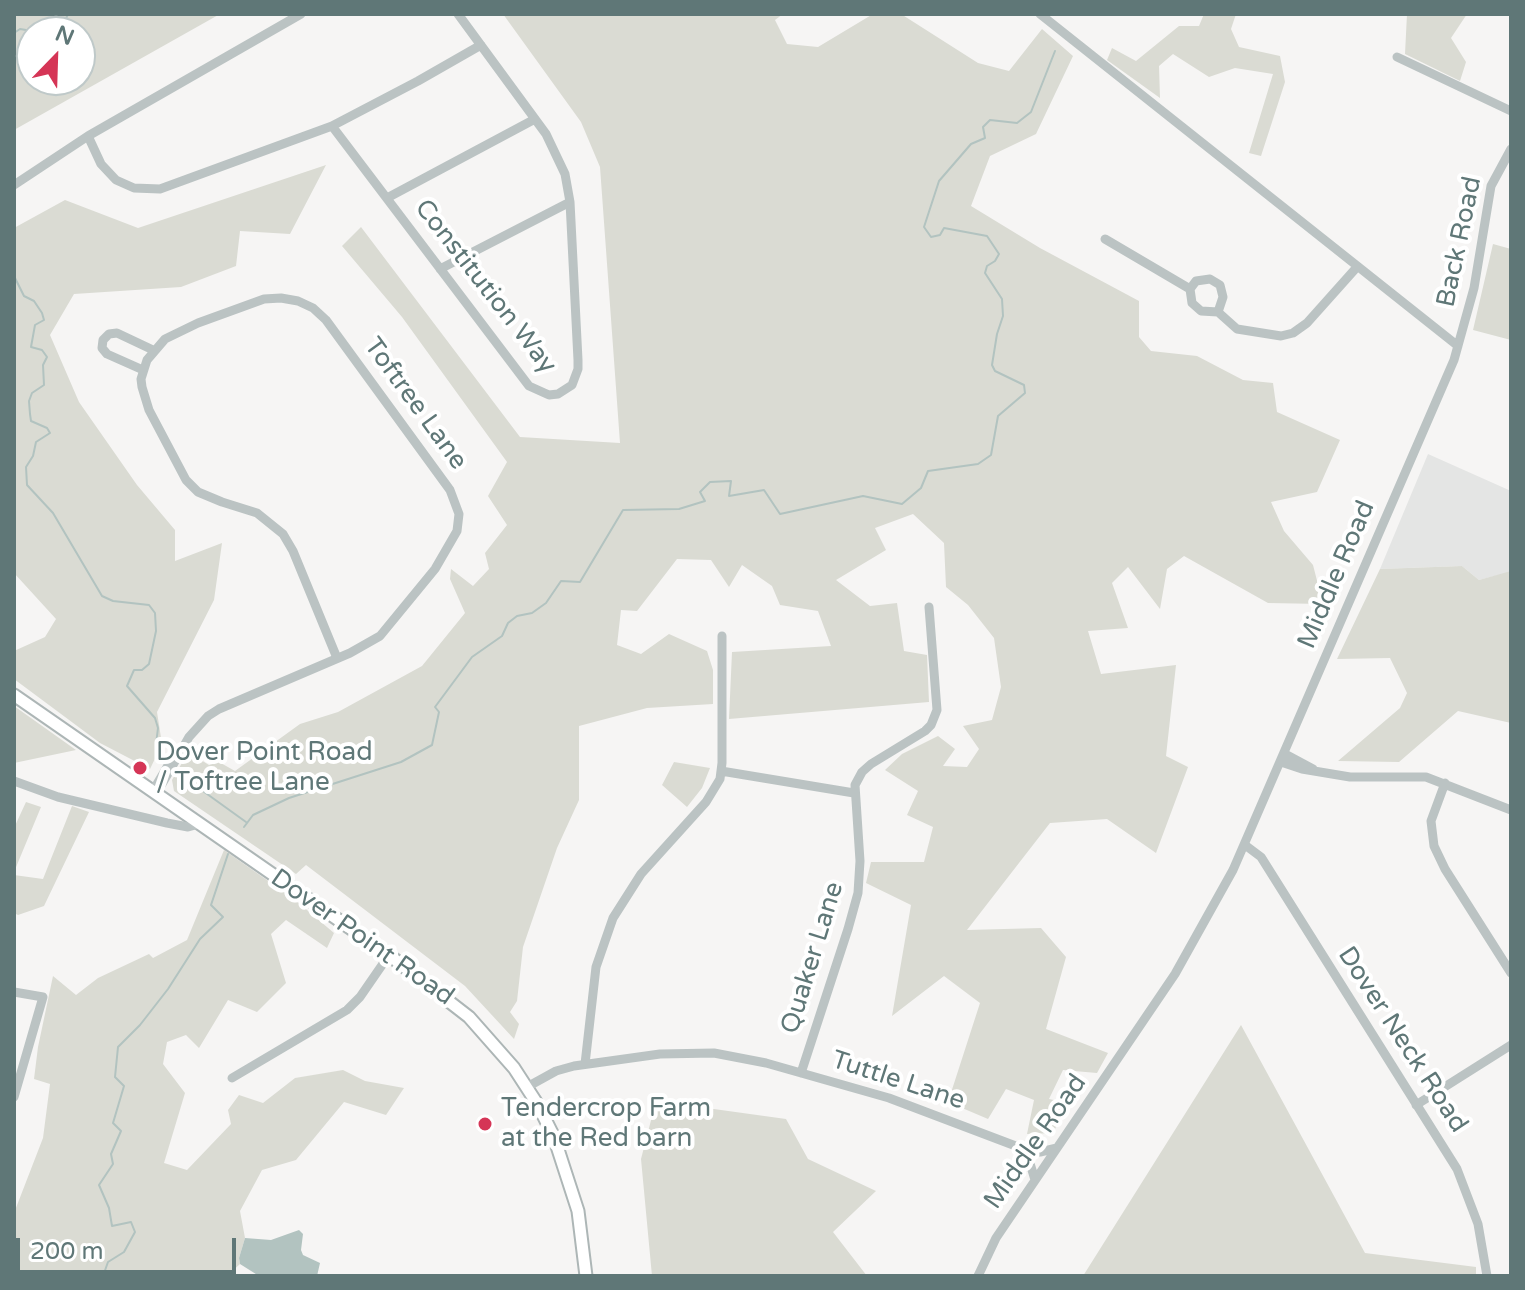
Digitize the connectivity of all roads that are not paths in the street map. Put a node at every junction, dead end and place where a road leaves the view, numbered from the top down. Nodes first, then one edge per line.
1 (301, 14) edge
2 (458, 14) edge
3 (1040, 14) edge
4 (481, 45) junction
5 (1397, 57) dead end
6 (1511, 111) edge
7 (535, 119) junction
8 (332, 126) junction
9 (88, 136) junction
10 (1511, 149) edge
11 (14, 185) edge
12 (387, 198) junction
13 (570, 202) junction
14 (1105, 239) dead end
15 (1357, 267) junction
16 (440, 269) junction
17 (1190, 289) junction
18 (1218, 312) junction
19 (1458, 346) junction
20 (153, 350) junction
21 (143, 370) junction
22 (929, 607) dead end
23 (722, 636) dead end
24 (337, 658) junction
25 (14, 695) edge
26 (1283, 758) junction
27 (721, 771) junction
28 (14, 781) edge
29 (1445, 783) junction
30 (153, 791) junction
31 (854, 793) junction
32 (1511, 810) edge
33 (199, 824) junction
34 (1245, 845) junction
35 (389, 955) junction
36 (1511, 973) edge
37 (14, 992) edge
38 (1511, 1045) edge
39 (585, 1064) junction
40 (801, 1073) junction
41 (232, 1078) dead end
42 (527, 1087) junction
43 (14, 1097) edge
44 (1416, 1105) junction
45 (1021, 1148) junction
46 (1057, 1148) junction
47 (1035, 1180) junction
48 (586, 1276) edge
49 (978, 1276) edge
50 (1487, 1276) edge

1 - 9 street
2 - 4 street, Constitution Way
3 - 15 street
4 - 7 street, Constitution Way
4 - 8 street
5 - 6 street
7 - 12 street
7 - 13 street, Constitution Way
8 - 9 street
8 - 12 street, Constitution Way
9 - 11 street
10 - 19 street, Back Road
12 - 16 street, Constitution Way
13 - 16 street
13 - 16 street, Constitution Way
14 - 17 street
15 - 18 street
15 - 19 street
17 - 18 street
17 - 18 street
19 - 26 street, Middle Road
20 - 21 street, Toftree Lane
20 - 21 street
20 - 24 street, Toftree Lane
21 - 24 street
22 - 31 street
23 - 27 street
24 - 30 street, Toftree Lane
25 - 30 main road, Dover Point Road
26 - 29 street
26 - 34 street, Middle Road
27 - 31 street
27 - 39 street
28 - 33 street
29 - 32 street
29 - 36 street
30 - 33 main road, Dover Point Road
31 - 40 street, Quaker Lane
33 - 35 main road, Dover Point Road
34 - 44 street, Dover Neck Road
34 - 46 street, Middle Road
35 - 41 street
35 - 42 main road, Dover Point Road
37 - 43 street
38 - 44 street
39 - 40 street, Tuttle Lane
39 - 42 street, Tuttle Lane
40 - 45 street, Tuttle Lane
42 - 48 main road, Dover Point Road
44 - 50 street, Dover Neck Road
45 - 46 street, Tuttle Lane
45 - 47 street
46 - 47 street, Middle Road
47 - 49 street, Middle Road

